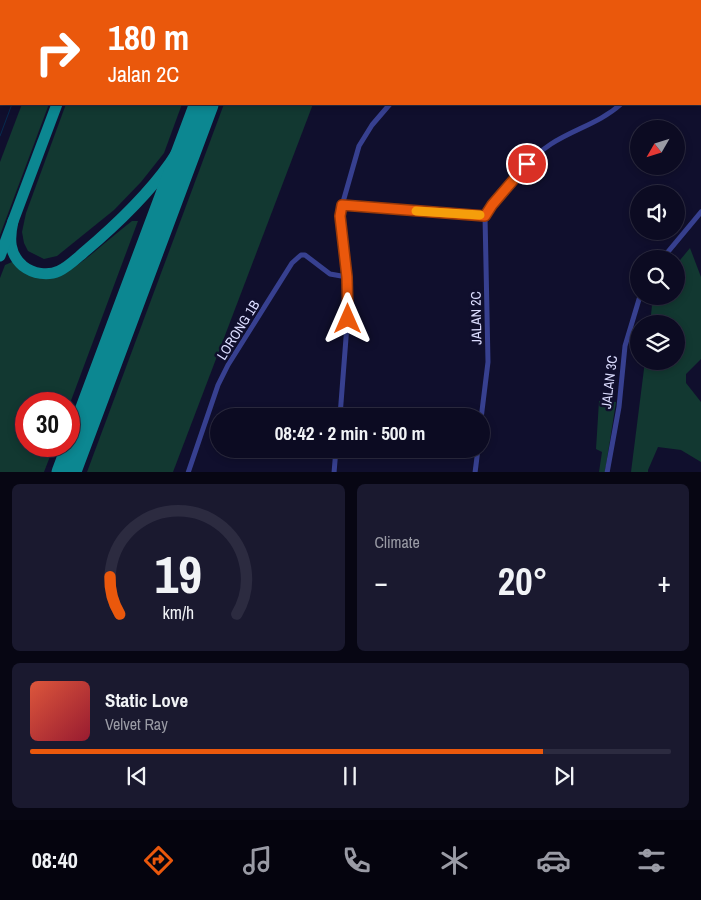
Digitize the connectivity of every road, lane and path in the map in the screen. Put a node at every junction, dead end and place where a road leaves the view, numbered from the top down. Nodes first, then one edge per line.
1 (389, 105) edge
2 (620, 105) edge
3 (342, 205) junction
4 (701, 212) edge
5 (485, 216) junction
6 (669, 250) edge
7 (347, 277) junction
8 (637, 305) edge
9 (341, 408) edge
10 (482, 408) edge
11 (335, 458) edge
12 (477, 458) edge
13 (188, 472) edge
14 (334, 472) edge
15 (475, 472) edge
16 (608, 472) edge

1 - 3 street
2 - 5 street
3 - 5 street
3 - 7 street
4 - 6 street
5 - 10 street, JALAN 2C
7 - 9 street
7 - 13 street, LORONG 1B
8 - 16 street, JALAN 3C
11 - 14 street
12 - 15 street

